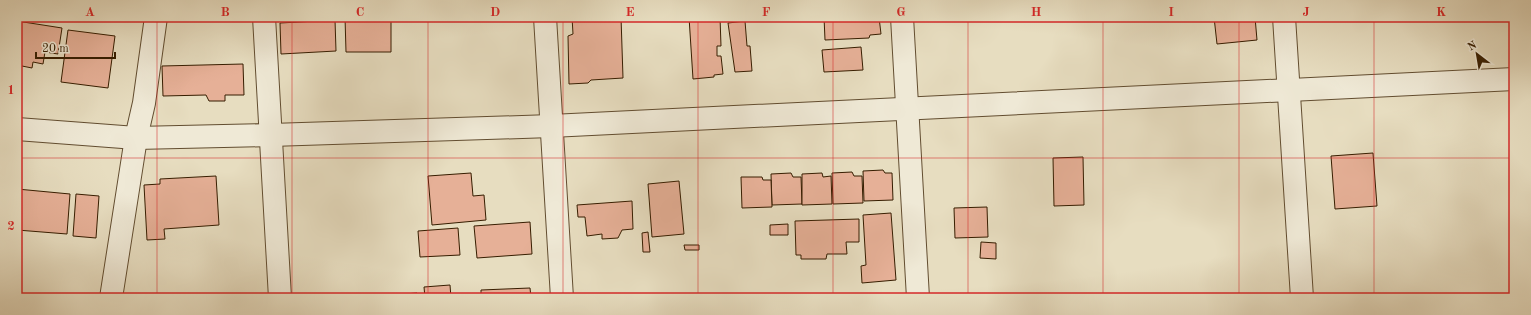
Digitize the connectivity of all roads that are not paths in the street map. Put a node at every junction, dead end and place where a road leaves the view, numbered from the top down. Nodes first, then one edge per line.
1 (156, 17) edge
2 (264, 17) edge
3 (545, 17) edge
4 (902, 17) edge
5 (1284, 17) edge
6 (1514, 79) edge
7 (1289, 89) junction
8 (908, 109) junction
9 (551, 126) junction
10 (17, 129) edge
11 (270, 135) junction
12 (136, 138) junction
13 (111, 298) edge
14 (280, 298) edge
15 (562, 298) edge
16 (918, 298) edge
17 (1302, 298) edge

1 - 12 street
2 - 11 street
3 - 9 street
4 - 8 street
5 - 7 street
6 - 7 street
7 - 8 street
7 - 17 street
8 - 9 street
8 - 16 street
9 - 11 street
9 - 15 street
10 - 12 street
11 - 12 street
11 - 14 street
12 - 13 street

